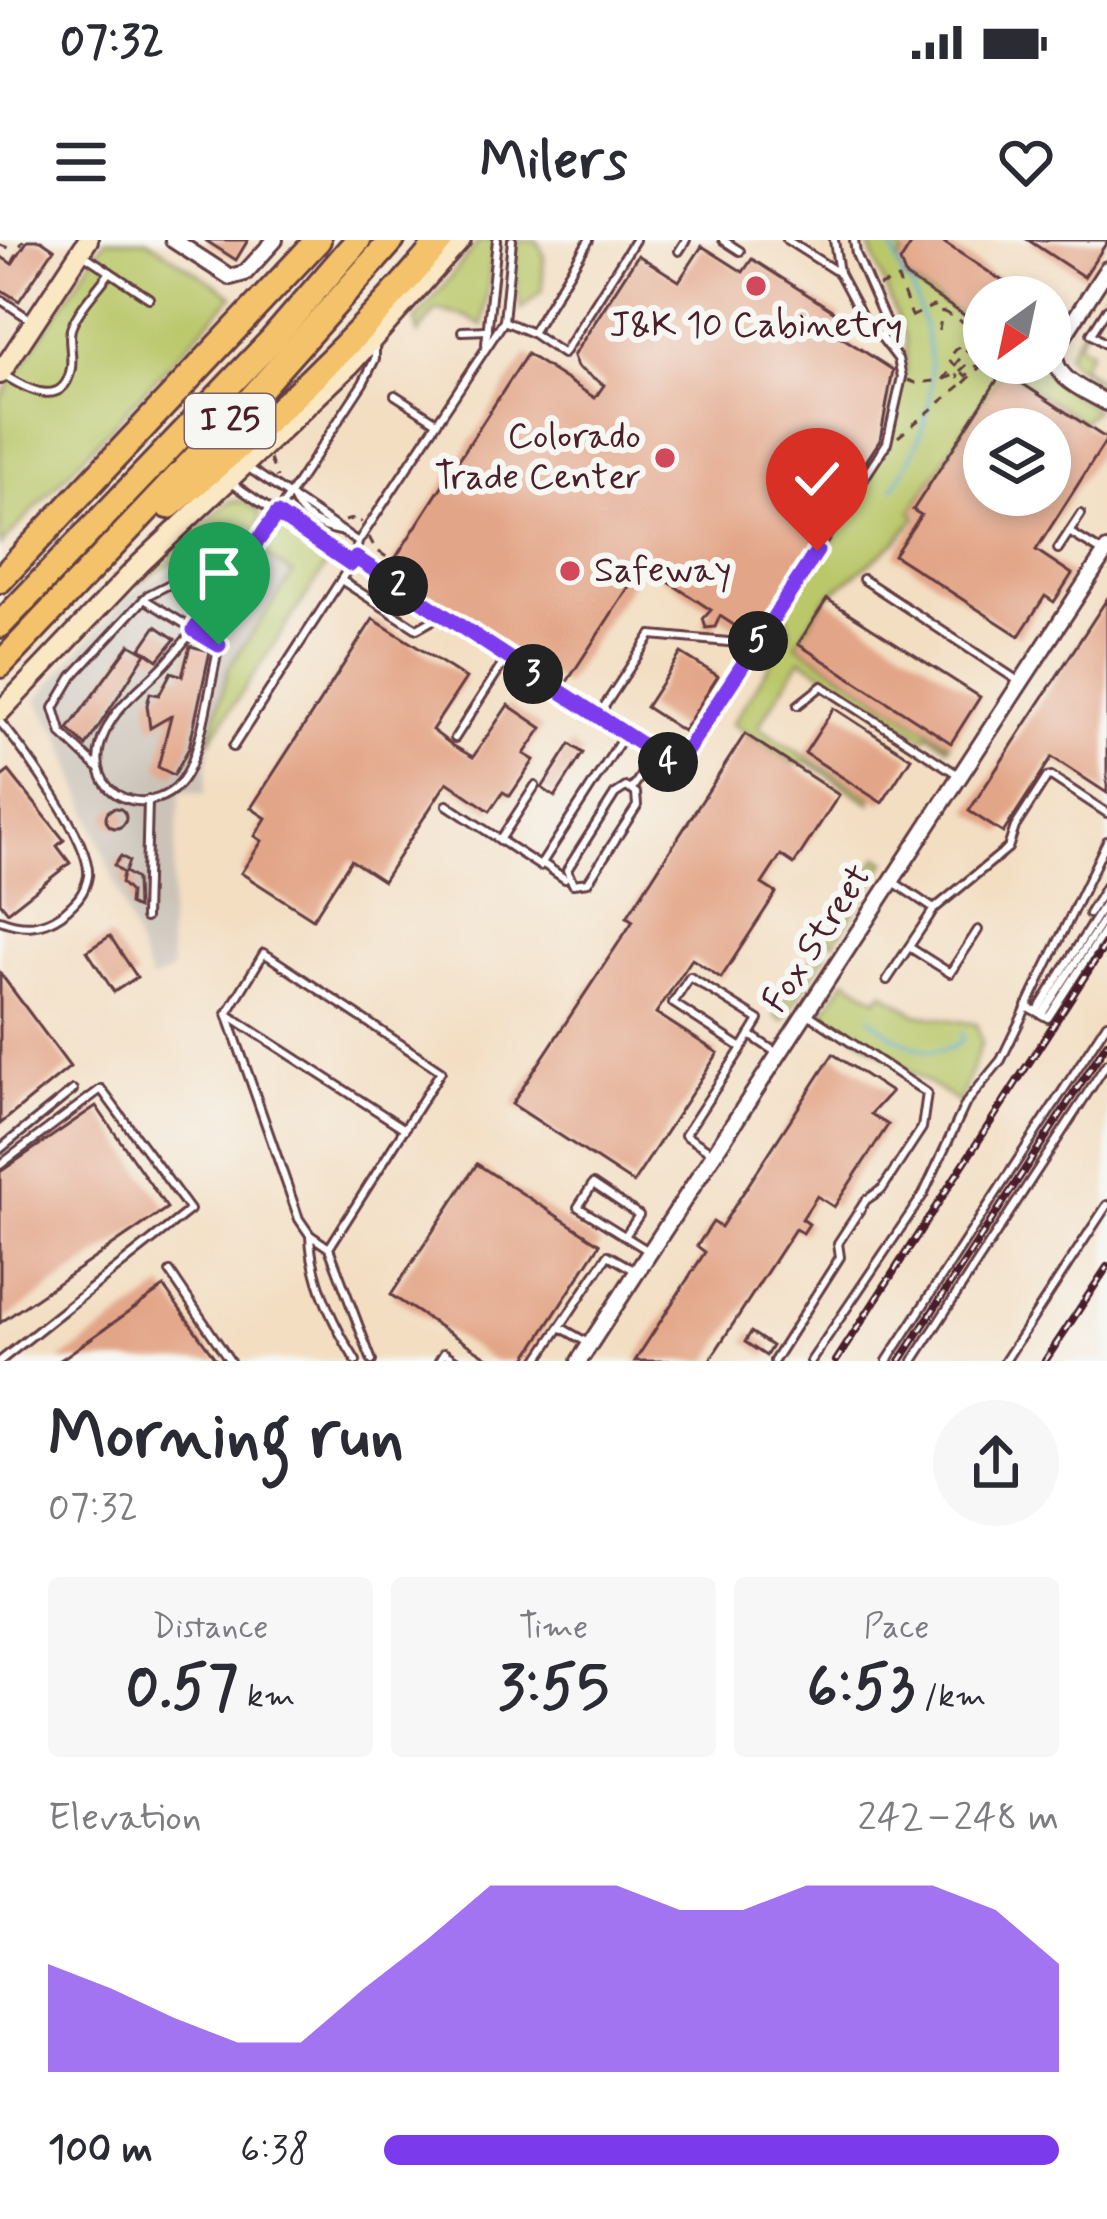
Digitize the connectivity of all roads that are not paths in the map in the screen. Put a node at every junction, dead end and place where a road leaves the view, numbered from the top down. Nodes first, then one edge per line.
1 (275, 240) edge
2 (318, 240) edge
3 (358, 240) edge
4 (392, 240) edge
5 (441, 240) edge
6 (461, 240) edge
7 (497, 240) edge
8 (512, 240) edge
9 (589, 240) edge
10 (686, 240) edge
11 (723, 240) edge
12 (788, 240) edge
13 (834, 240) edge
14 (854, 240) edge
15 (178, 241) edge
16 (635, 241) edge
17 (83, 244) edge
18 (680, 251) dead end
19 (740, 251) dead end
20 (856, 254) junction
21 (837, 258) junction
22 (1107, 269) edge
23 (110, 272) junction
24 (839, 273) junction
25 (149, 298) dead end
26 (2, 304) edge
27 (1107, 309) edge
28 (504, 320) junction
29 (34, 322) junction
30 (462, 331) dead end
31 (488, 331) junction
32 (532, 333) junction
33 (881, 337) junction
34 (372, 343) junction
35 (1107, 345) edge
36 (486, 348) junction
37 (0, 373) edge
38 (395, 395) dead end
39 (1107, 403) edge
40 (437, 422) junction
41 (245, 465) junction
42 (228, 481) junction
43 (291, 496) junction
44 (1081, 514) dead end
45 (281, 516) junction
46 (1070, 532) junction
47 (358, 542) junction
48 (1058, 549) dead end
49 (1106, 552) edge
50 (247, 560) junction
51 (353, 561) junction
52 (863, 579) dead end
53 (0, 580) edge
54 (341, 580) junction
55 (63, 598) junction
56 (144, 599) junction
57 (442, 615) junction
58 (0, 625) edge
59 (194, 630) junction
60 (728, 642) dead end
61 (508, 657) junction
62 (0, 665) edge
63 (1021, 682) junction
64 (798, 705) dead end
65 (0, 712) edge
66 (598, 716) junction
67 (0, 722) edge
68 (625, 734) junction
69 (455, 737) dead end
70 (233, 748) dead end
71 (655, 753) junction
72 (97, 766) junction
73 (960, 776) junction
74 (535, 786) dead end
75 (632, 789) junction
76 (148, 800) junction
77 (447, 806) dead end
78 (1107, 813) edge
79 (500, 840) junction
80 (1107, 841) edge
81 (542, 863) junction
82 (892, 880) junction
83 (573, 884) junction
84 (1107, 885) edge
85 (1107, 900) edge
86 (934, 909) junction
87 (1089, 914) dead end
88 (1107, 914) edge
89 (145, 918) dead end
90 (0, 920) edge
91 (1107, 928) edge
92 (977, 930) dead end
93 (1055, 946) junction
94 (909, 947) junction
95 (1072, 955) junction
96 (886, 980) dead end
97 (1026, 1006) junction
98 (806, 1012) junction
99 (1040, 1013) junction
100 (227, 1014) junction
101 (1107, 1023) edge
102 (750, 1035) junction
103 (742, 1048) junction
104 (779, 1054) junction
105 (1107, 1063) edge
106 (73, 1090) dead end
107 (405, 1129) junction
108 (0, 1149) edge
109 (715, 1154) junction
110 (0, 1165) edge
111 (1107, 1205) edge
112 (310, 1235) junction
113 (625, 1236) junction
114 (329, 1248) junction
115 (650, 1252) junction
116 (637, 1272) junction
117 (170, 1273) dead end
118 (560, 1327) junction
119 (590, 1344) junction
120 (0, 1361) edge
121 (230, 1361) edge
122 (356, 1361) edge
123 (372, 1361) edge
124 (439, 1361) edge
125 (456, 1361) edge
126 (537, 1361) edge
127 (579, 1361) edge
128 (774, 1361) edge
129 (811, 1361) edge
130 (887, 1361) edge
131 (913, 1361) edge
132 (1005, 1361) edge

1 - 15 street
2 - 53 highway, I 25
3 - 58 highway
4 - 55 highway, I 25
5 - 55 highway
6 - 34 street
7 - 31 lane
8 - 28 lane
9 - 32 lane
10 - 18 lane
11 - 19 lane
12 - 24 lane
13 - 21 lane
14 - 20 lane
16 - 32 lane
17 - 23 lane
17 - 29 street
20 - 21 lane
20 - 33 lane
21 - 24 lane
22 - 39 street
23 - 25 lane
23 - 37 lane
24 - 33 lane
26 - 29 lane
27 - 35 lane
28 - 32 lane
28 - 36 lane
29 - 37 street
30 - 31 lane
31 - 36 lane
33 - 71 lane
34 - 41 street
34 - 43 lane
36 - 40 lane
38 - 40 lane
40 - 47 lane
41 - 42 street
41 - 43 lane
42 - 45 lane
42 - 65 street
43 - 45 lane
43 - 47 lane
44 - 46 lane
45 - 50 lane
45 - 51 lane
46 - 48 lane
46 - 49 lane
47 - 51 lane
49 - 63 street, Fox Street
50 - 56 lane
50 - 59 lane
51 - 54 lane
51 - 57 lane
52 - 63 lane
54 - 57 lane
54 - 70 lane
55 - 62 highway, I 25
56 - 59 lane
56 - 72 lane
57 - 61 lane
59 - 72 lane
59 - 76 lane
60 - 66 lane
61 - 66 lane
61 - 69 lane
63 - 73 street, Fox Street
64 - 73 lane
66 - 68 lane
67 - 90 lane
68 - 71 lane
68 - 81 lane
71 - 75 lane
72 - 76 lane
73 - 82 street, Fox Street
74 - 79 lane
75 - 83 lane
75 - 83 lane
76 - 89 lane
77 - 79 lane
78 - 86 lane
79 - 81 lane
80 - 93 lane
81 - 83 lane
82 - 86 lane
82 - 98 street, Fox Street
84 - 87 lane
85 - 95 lane
86 - 94 lane
88 - 99 lane
91 - 99 lane
92 - 94 lane
93 - 95 lane
93 - 97 lane
94 - 96 lane
95 - 99 lane
97 - 99 lane
97 - 129 lane
98 - 104 street, Fox Street
98 - 128 lane
100 - 107 lane
100 - 107 lane
100 - 112 lane
101 - 130 lane
102 - 103 lane
102 - 103 lane
102 - 104 lane
103 - 109 lane
104 - 109 street, Fox Street
105 - 131 lane
106 - 108 lane
107 - 114 lane
109 - 115 street, Fox Street
110 - 120 lane
111 - 132 lane
112 - 114 lane
112 - 122 lane
113 - 113 lane
113 - 115 lane
114 - 123 lane
115 - 116 street, Fox Street
116 - 118 lane
116 - 119 street, Fox Street
117 - 121 lane
118 - 119 lane
118 - 126 lane
119 - 127 street, Fox Street
124 - 125 lane

